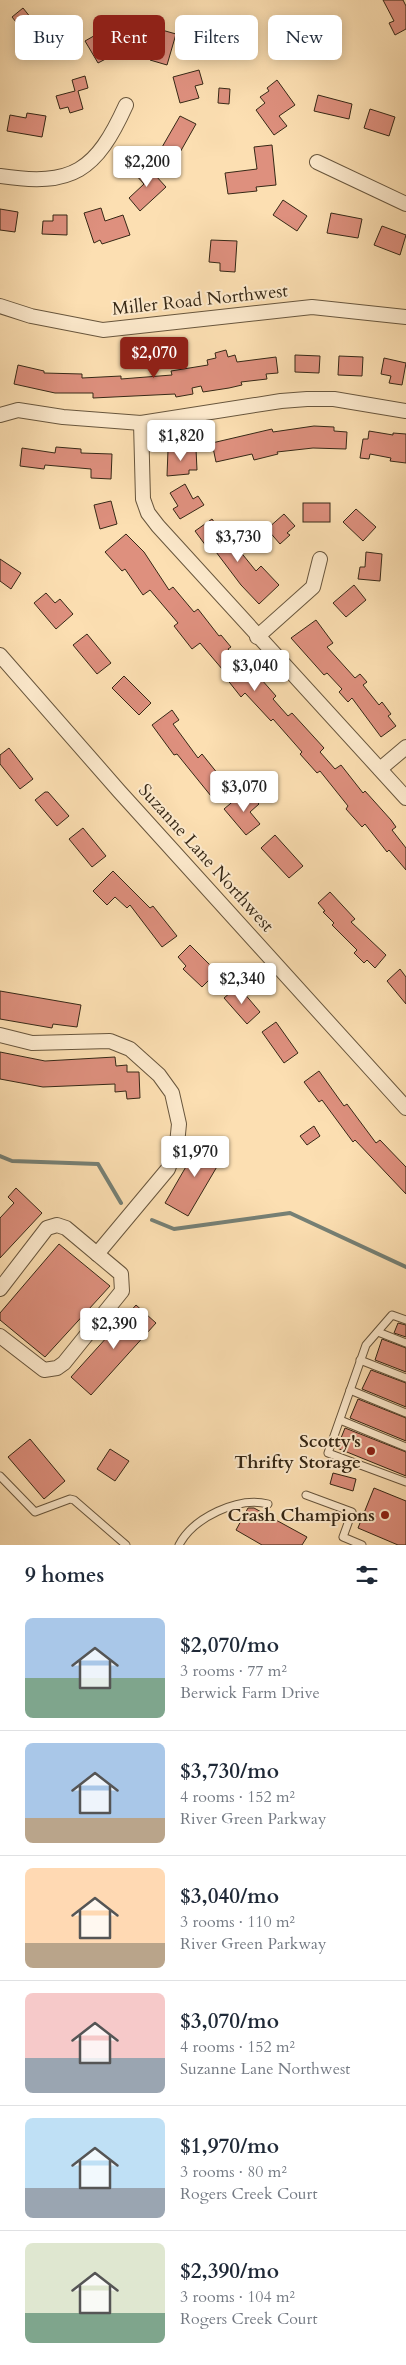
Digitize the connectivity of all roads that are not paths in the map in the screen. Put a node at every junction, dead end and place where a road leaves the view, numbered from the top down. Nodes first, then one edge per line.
1 (126, 105) dead end
2 (317, 162) dead end
3 (0, 176) edge
4 (406, 204) edge
5 (0, 306) edge
6 (406, 317) edge
7 (406, 411) edge
8 (0, 415) edge
9 (141, 423) junction
10 (320, 559) dead end
11 (257, 637) junction
12 (0, 655) edge
13 (406, 747) edge
14 (380, 769) junction
15 (406, 798) edge
16 (0, 1036) edge
17 (406, 1108) edge
18 (97, 1254) junction
19 (0, 1289) edge
20 (406, 1320) edge
21 (378, 1332) junction
22 (0, 1336) edge
23 (406, 1343) edge
24 (360, 1360) junction
25 (406, 1378) edge
26 (350, 1390) junction
27 (406, 1413) edge
28 (340, 1420) junction
29 (406, 1447) edge
30 (0, 1476) edge
31 (406, 1482) edge
32 (306, 1495) dead end
33 (268, 1504) dead end
34 (126, 1545) edge
35 (179, 1545) edge
36 (362, 1545) edge

1 - 3 street
2 - 4 street
5 - 6 street, Miller Road Northwest
7 - 9 street
8 - 9 street
9 - 11 street
10 - 11 street
11 - 14 street
12 - 17 street, Suzanne Lane Northwest
13 - 14 street
14 - 15 street
16 - 18 street
18 - 19 street
18 - 22 street
20 - 21 lane
21 - 23 lane
21 - 24 lane
24 - 25 lane
24 - 26 lane
26 - 27 lane
26 - 28 lane
28 - 29 lane
28 - 31 lane
30 - 34 lane
32 - 36 lane
33 - 35 lane

